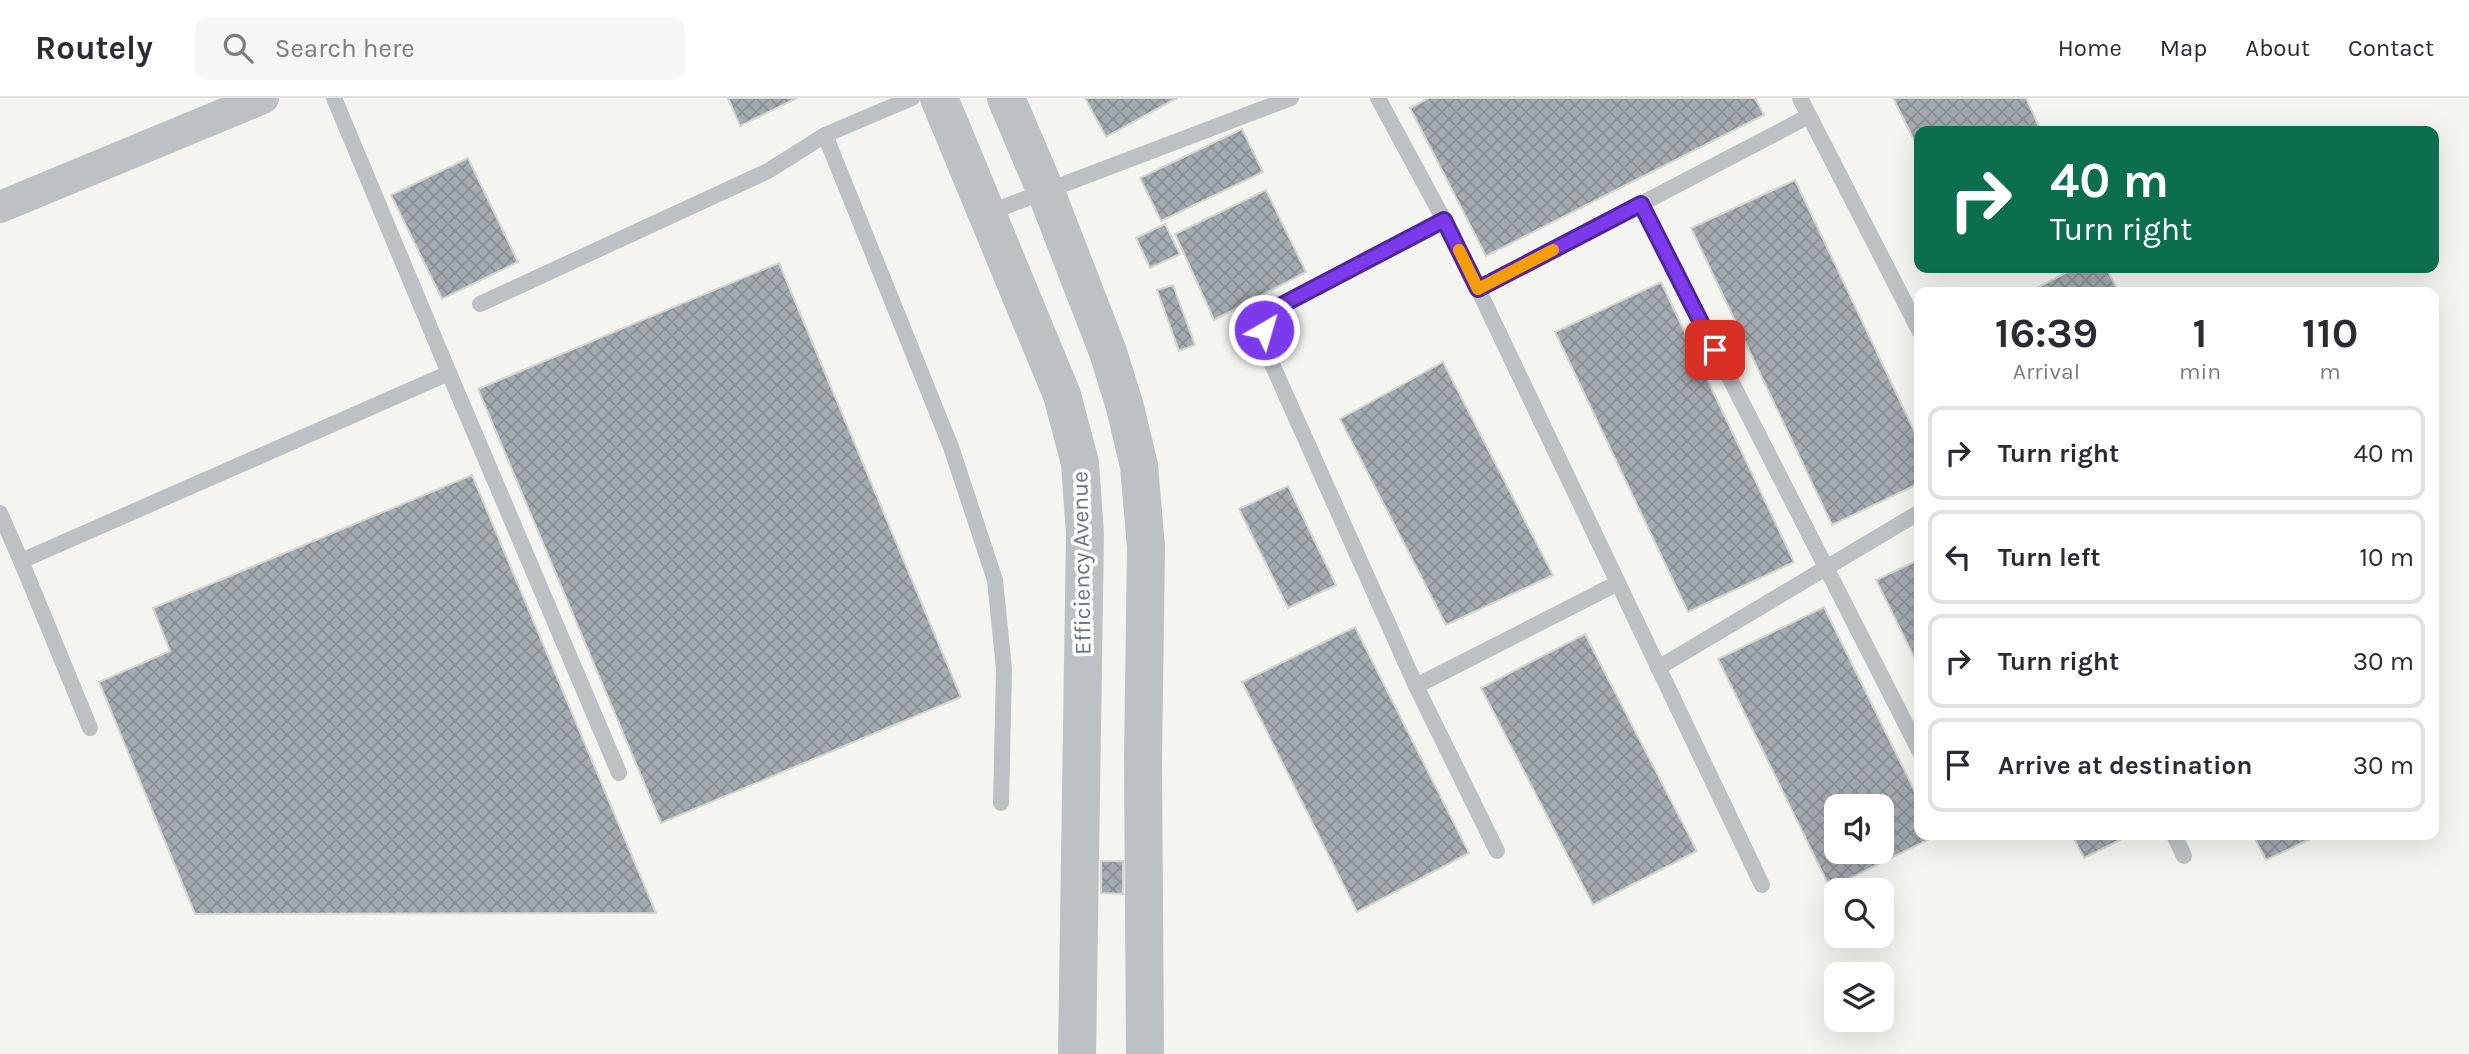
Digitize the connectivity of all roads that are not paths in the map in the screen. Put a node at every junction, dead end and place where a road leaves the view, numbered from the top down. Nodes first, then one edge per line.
1 (263, 98) edge
2 (334, 98) edge
3 (912, 98) edge
4 (939, 98) edge
5 (1006, 98) edge
6 (1291, 98) edge
7 (1378, 98) edge
8 (1800, 98) edge
9 (1809, 116) junction
10 (825, 135) junction
11 (1046, 192) junction
12 (1641, 204) junction
13 (0, 207) edge
14 (988, 213) junction
15 (1444, 220) junction
16 (1478, 289) junction
17 (480, 304) dead end
18 (1914, 320) edge
19 (449, 373) junction
20 (0, 513) edge
21 (1914, 516) edge
22 (21, 561) junction
23 (1826, 569) junction
24 (1618, 583) junction
25 (1658, 668) junction
26 (1416, 686) junction
27 (90, 727) dead end
28 (1914, 740) edge
29 (619, 773) dead end
30 (1001, 803) dead end
31 (2176, 840) edge
32 (1497, 851) dead end
33 (2184, 856) dead end
34 (1762, 885) dead end
35 (1077, 1054) edge
36 (1145, 1054) edge

1 - 13 street
2 - 19 lane
3 - 10 lane
4 - 14 street, Efficiency Avenue
5 - 11 street
6 - 11 lane
7 - 15 lane
8 - 9 lane
9 - 12 lane
9 - 18 lane
10 - 17 lane
10 - 30 lane
11 - 14 lane
11 - 36 street
12 - 16 lane
12 - 23 lane
14 - 35 street, Efficiency Avenue
15 - 16 lane
15 - 26 lane
16 - 24 lane
19 - 22 lane
19 - 29 lane
20 - 22 lane
21 - 23 lane
22 - 27 lane
23 - 25 lane
23 - 28 lane
24 - 25 lane
24 - 26 lane
25 - 34 lane
26 - 32 lane
31 - 33 lane

